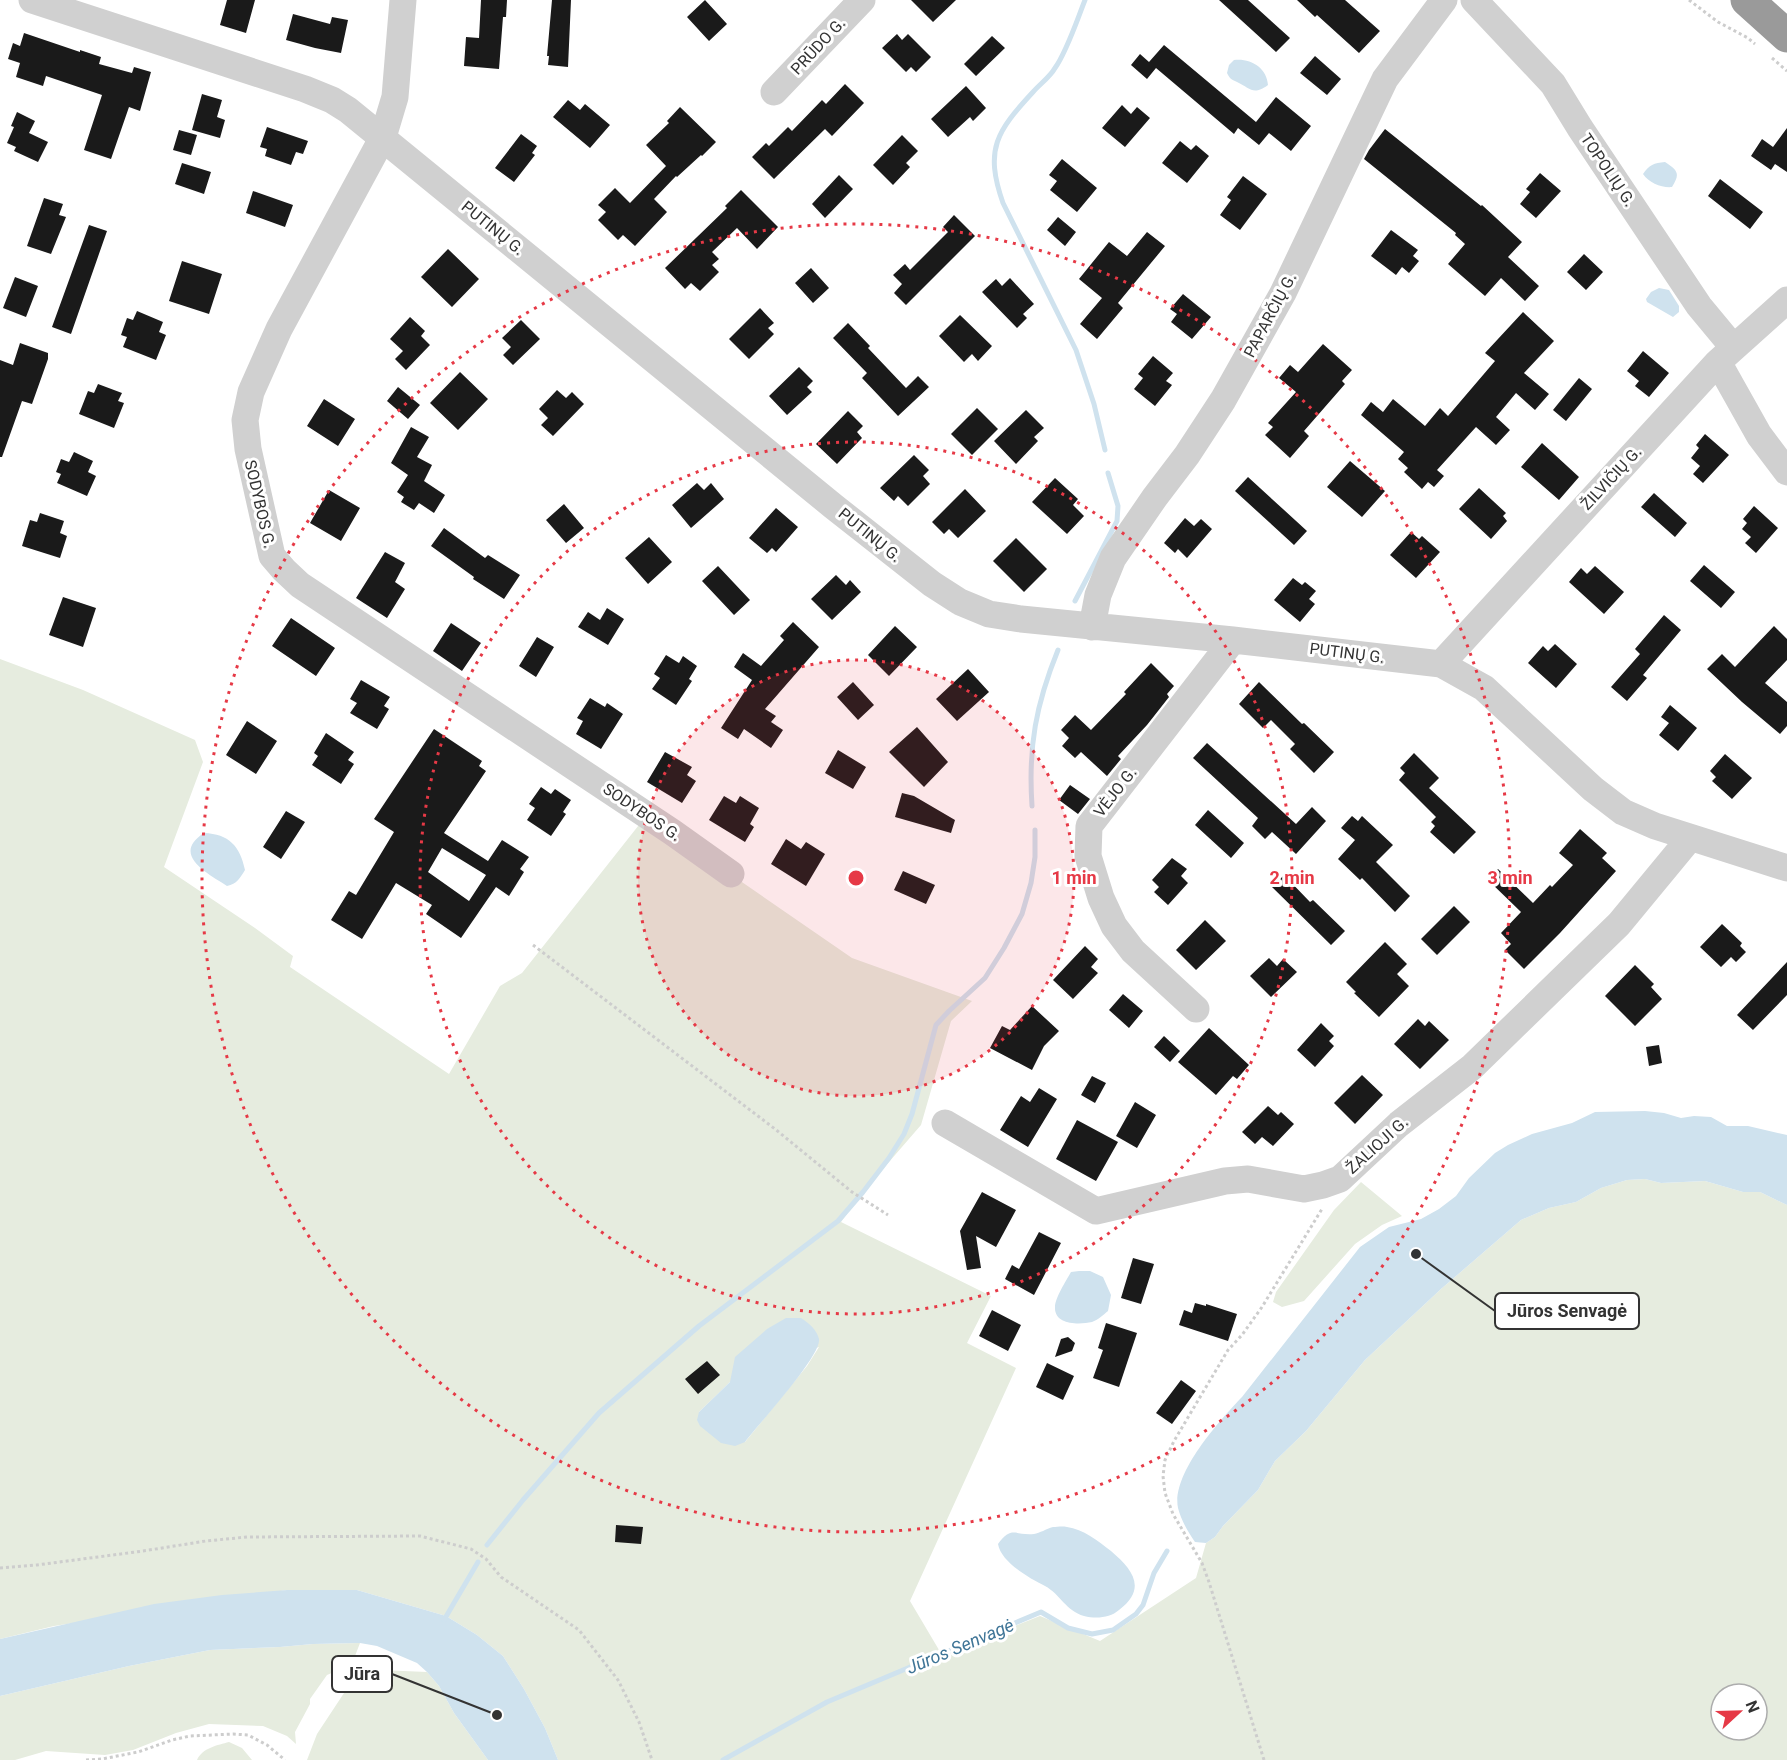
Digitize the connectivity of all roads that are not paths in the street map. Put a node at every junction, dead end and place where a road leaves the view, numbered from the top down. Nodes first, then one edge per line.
1 (32, 0) edge
2 (403, 0) edge
3 (862, 0) edge
4 (1444, 0) edge
5 (1474, 0) edge
6 (1747, 0) edge
7 (1771, 46) edge
8 (774, 92) dead end
9 (382, 137) junction
10 (1787, 300) edge
11 (1725, 354) junction
12 (1787, 472) edge
13 (1092, 627) junction
14 (1233, 640) junction
15 (1441, 664) junction
16 (1690, 838) junction
17 (1787, 868) edge
18 (731, 874) dead end
19 (1196, 1009) dead end
20 (945, 1122) dead end

1 - 9 street, PUTINŲ G.
2 - 9 street, SODYBOS G.
3 - 8 street, PRŪDO G.
4 - 13 street, PAPARČIŲ G.
5 - 11 street, TOPOLIŲ G.
6 - 7 highway
9 - 13 street, PUTINŲ G.
9 - 18 street, SODYBOS G.
10 - 11 street, ŽILVIČIŲ G.
11 - 12 street, TOPOLIŲ G.
11 - 15 street, ŽILVIČIŲ G.
13 - 14 street, PUTINŲ G.
14 - 15 street, PUTINŲ G.
14 - 19 street, VĖJO G.
15 - 16 street, PUTINŲ G.
16 - 17 street, PUTINŲ G.
16 - 20 street, ŽALIOJI G.

